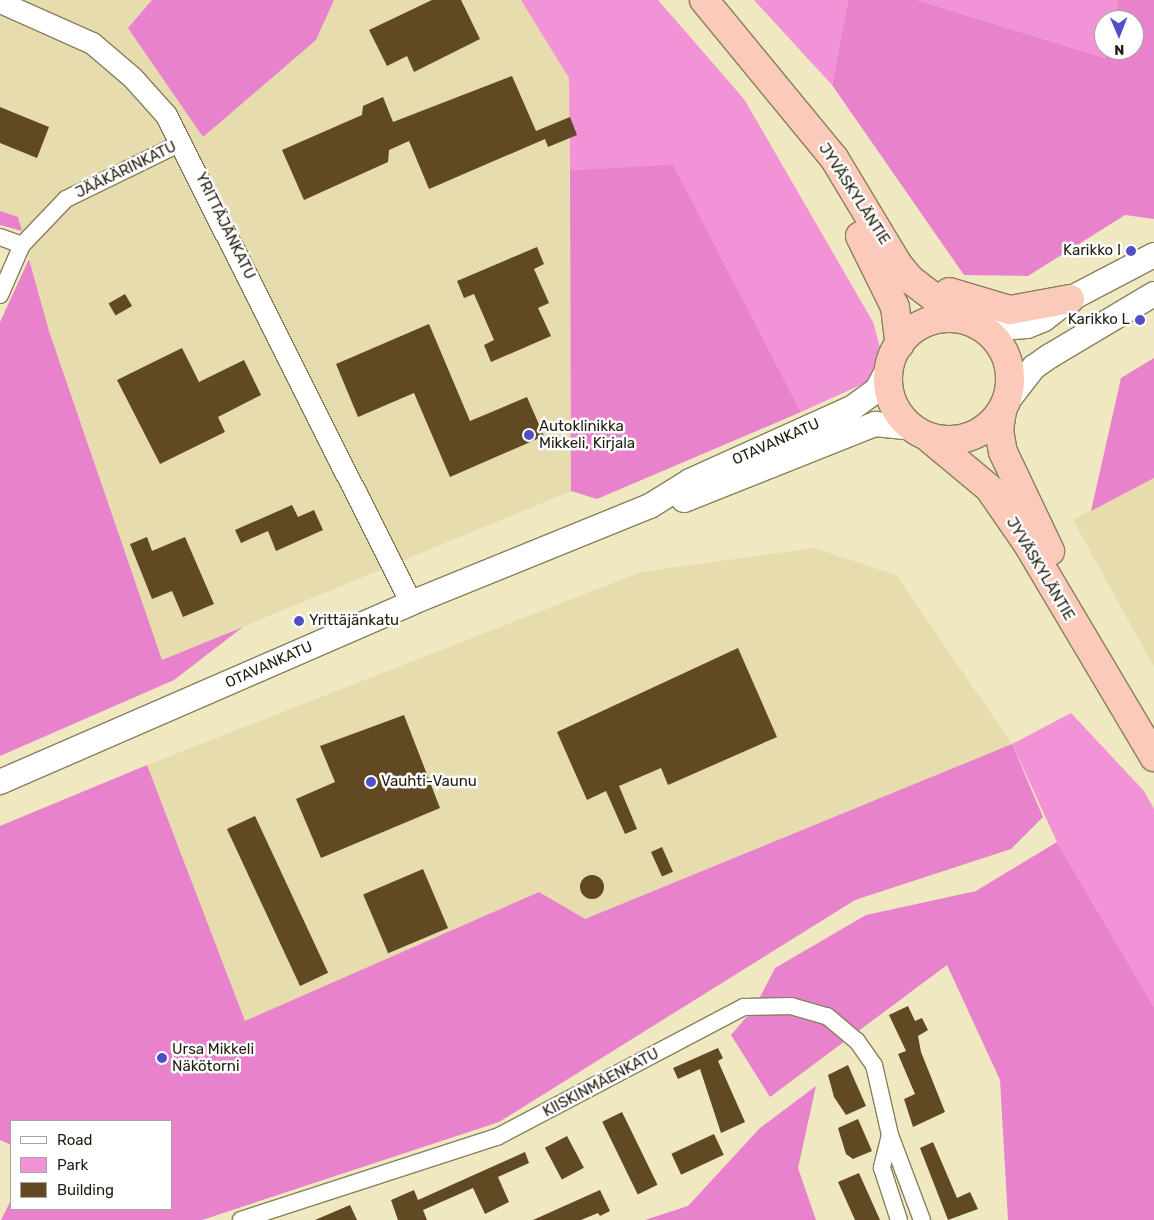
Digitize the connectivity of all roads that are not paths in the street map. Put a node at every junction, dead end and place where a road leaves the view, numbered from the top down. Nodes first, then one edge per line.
1 (704, 0) edge
2 (0, 2) edge
3 (759, 65) junction
4 (183, 142) junction
5 (0, 237) edge
6 (886, 242) junction
7 (22, 245) junction
8 (1154, 255) edge
9 (1154, 294) edge
10 (0, 295) edge
11 (1070, 299) junction
12 (957, 315) junction
13 (987, 329) junction
14 (895, 355) junction
15 (1006, 405) junction
16 (921, 433) junction
17 (650, 506) junction
18 (411, 603) junction
19 (1131, 717) junction
20 (1154, 758) edge
21 (0, 782) edge
22 (890, 1135) junction
23 (241, 1220) edge
24 (899, 1220) edge
25 (922, 1220) edge

1 - 3 highway, JYVÄSKYLÄNTIE
2 - 4 street, YRITTÄJÄNKATU
3 - 6 highway, JYVÄSKYLÄNTIE
3 - 14 highway, JYVÄSKYLÄNTIE
4 - 7 street, JÄÄKÄRINKATU
4 - 18 street, YRITTÄJÄNKATU
5 - 7 street
6 - 11 highway
6 - 12 highway, JYVÄSKYLÄNTIE
7 - 10 street, JÄÄKÄRINKATU
8 - 11 main road
9 - 15 main road
11 - 13 main road
12 - 13 highway
12 - 14 highway
13 - 15 highway
14 - 16 highway
14 - 17 main road, OTAVANKATU
15 - 16 highway
15 - 19 highway, JYVÄSKYLÄNTIE
16 - 17 main road, OTAVANKATU
16 - 19 highway, JYVÄSKYLÄNTIE
17 - 18 main road, OTAVANKATU
18 - 21 main road, OTAVANKATU
19 - 20 highway, JYVÄSKYLÄNTIE
22 - 23 street, KIISKINMÄENKATU
22 - 24 street, KIISKINMÄENKATU
22 - 25 street, KIISKINMÄENKATU

